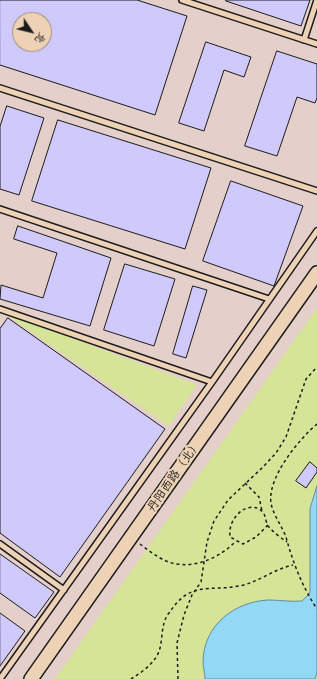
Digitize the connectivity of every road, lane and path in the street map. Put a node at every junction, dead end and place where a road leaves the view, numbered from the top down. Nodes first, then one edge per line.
1 (182, 0) edge
2 (317, 0) edge
3 (304, 40) junction
4 (317, 44) edge
5 (0, 88) edge
6 (317, 191) edge
7 (0, 209) edge
8 (317, 231) edge
9 (317, 273) edge
10 (269, 299) junction
11 (0, 310) edge
12 (317, 367) edge
13 (212, 382) junction
14 (317, 424) edge
15 (245, 484) junction
16 (262, 511) junction
17 (268, 525) junction
18 (131, 538) junction
19 (236, 541) junction
20 (287, 542) junction
21 (0, 544) edge
22 (205, 561) junction
23 (293, 565) junction
24 (64, 590) junction
25 (195, 591) junction
26 (317, 609) edge
27 (0, 679) edge
28 (31, 679) edge
29 (131, 679) edge
30 (178, 679) edge

1 - 3 lane
2 - 3 lane
3 - 4 lane
5 - 6 lane
7 - 10 lane
8 - 10 lane
9 - 18 street, 丹阳西路（北）
10 - 13 lane
11 - 13 lane
12 - 15 path
13 - 24 lane
14 - 20 path
15 - 16 path
15 - 22 path
16 - 17 path
16 - 19 path
17 - 19 path
17 - 20 path
18 - 22 path
18 - 28 street, 丹阳西路（北）
19 - 22 path
20 - 23 path
21 - 24 lane
22 - 25 path
23 - 25 path
23 - 26 path
24 - 27 lane
25 - 29 path
25 - 30 path

